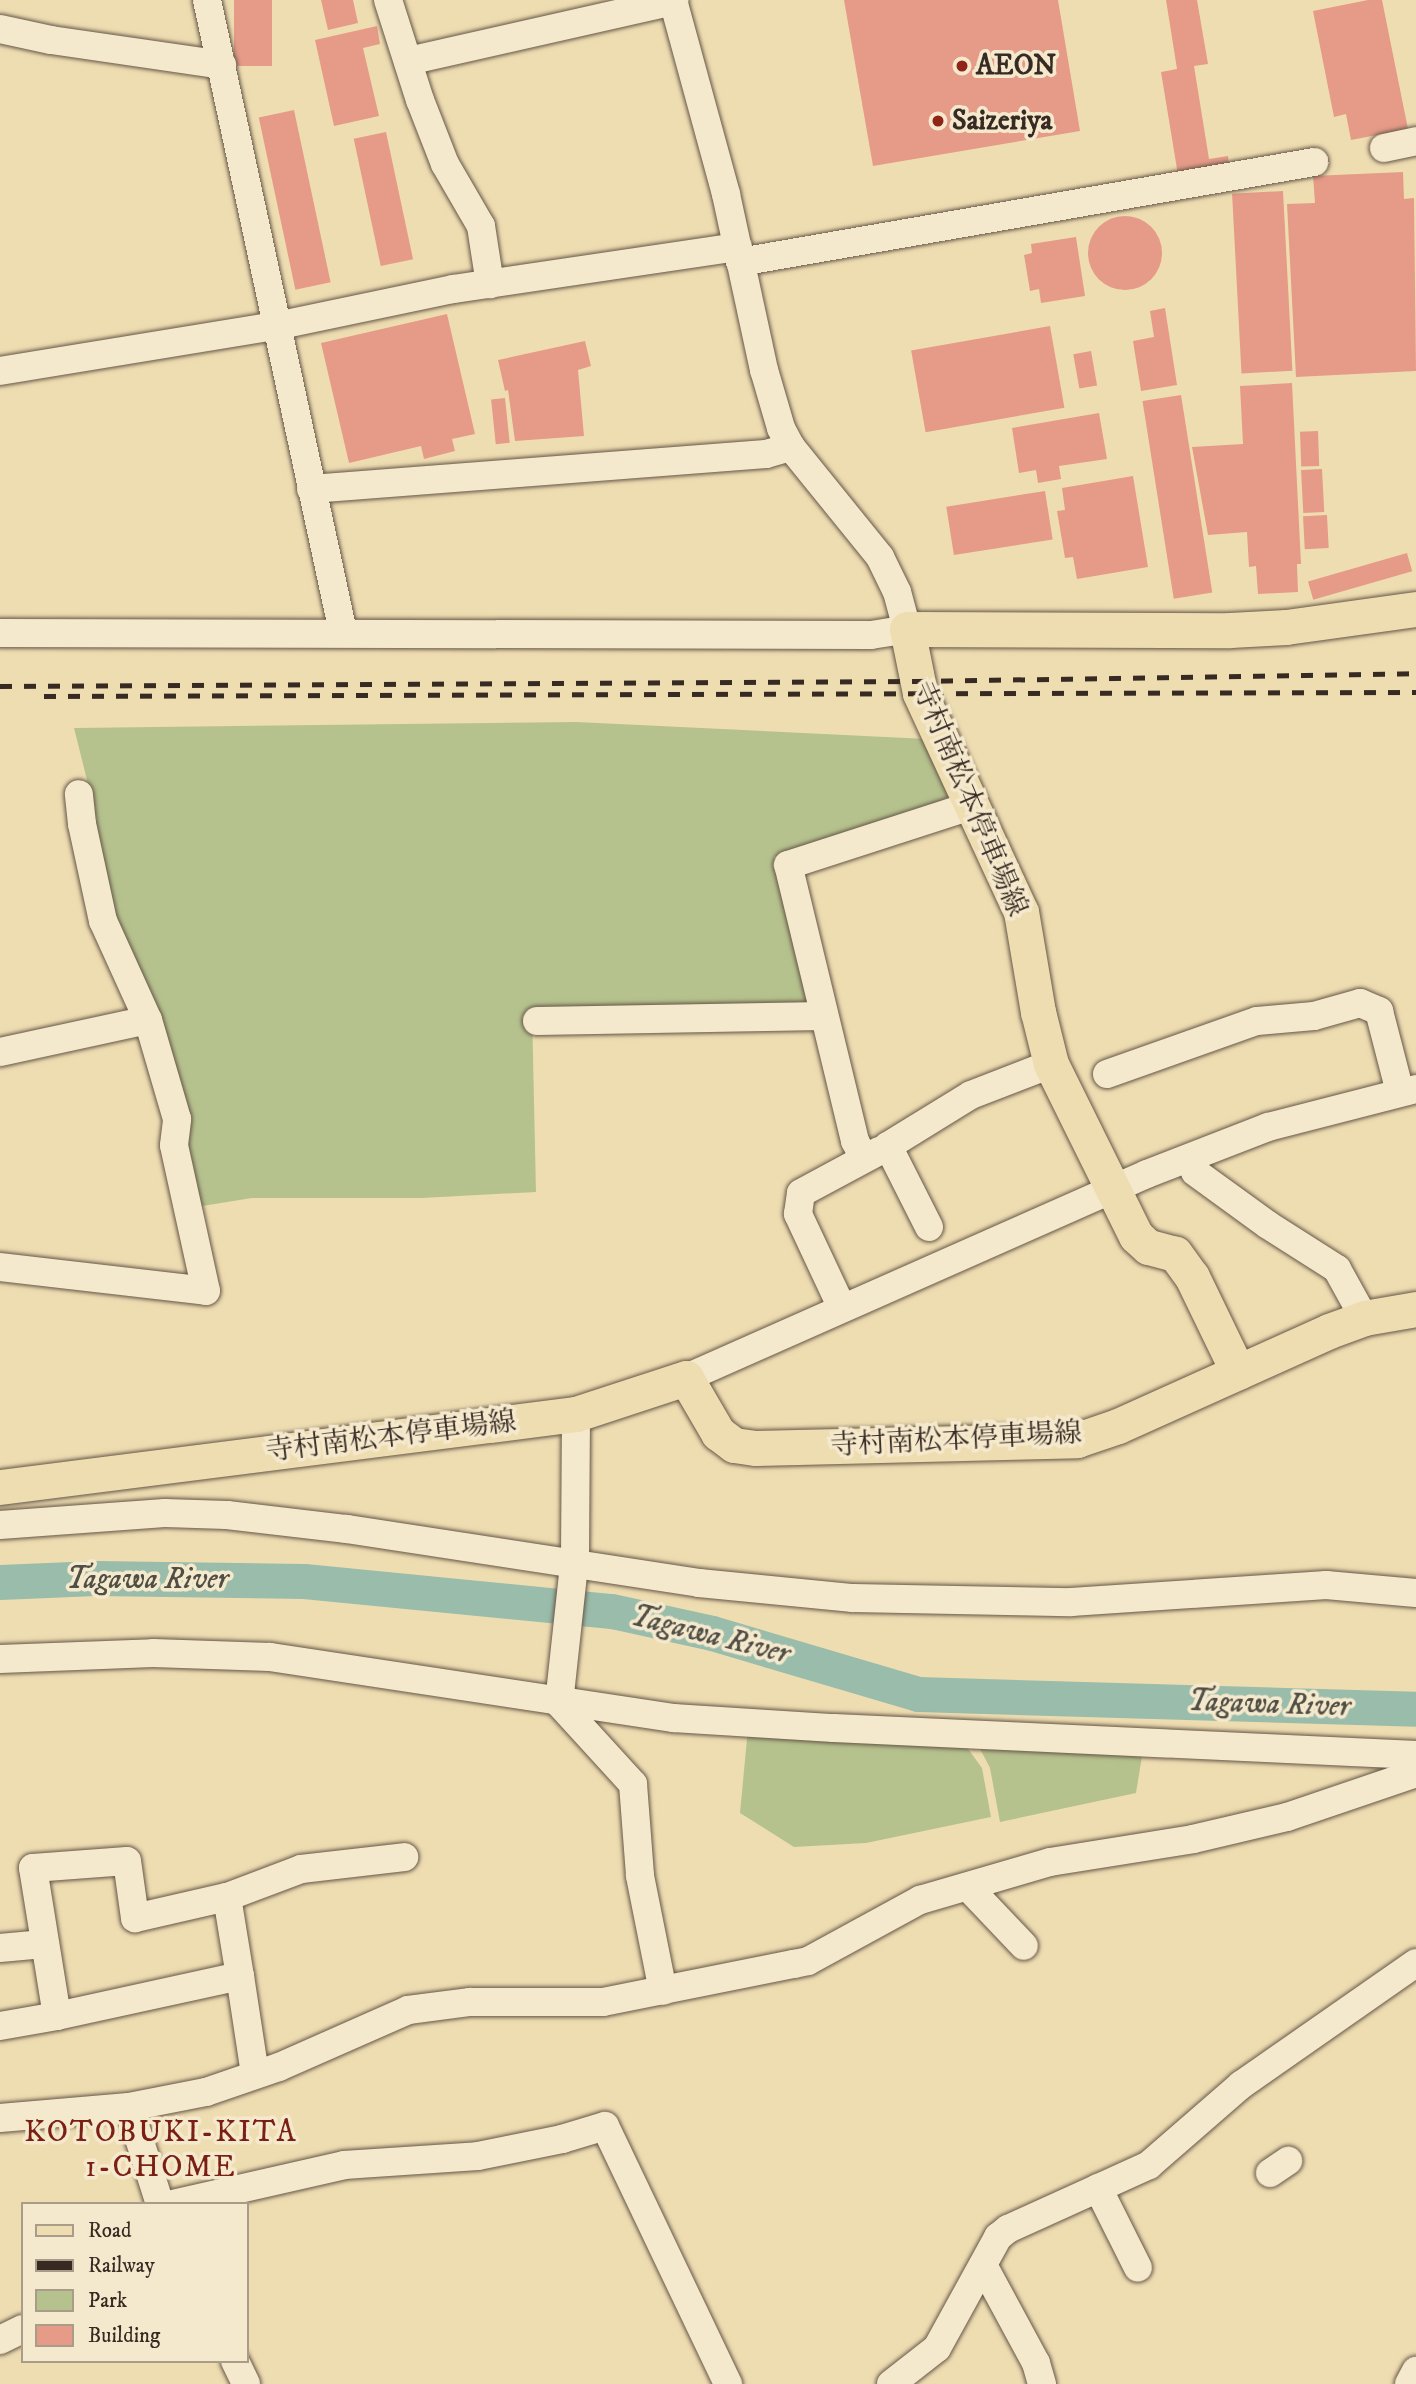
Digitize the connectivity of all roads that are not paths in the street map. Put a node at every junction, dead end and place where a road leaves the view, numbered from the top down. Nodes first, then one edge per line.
1 (207, 0) edge
2 (388, 0) edge
3 (673, 1) edge
4 (0, 29) edge
5 (408, 61) junction
6 (222, 65) junction
7 (1416, 141) edge
8 (1384, 148) dead end
9 (1314, 162) dead end
10 (739, 254) junction
11 (490, 284) junction
12 (276, 326) junction
13 (0, 371) edge
14 (791, 447) junction
15 (312, 489) junction
16 (1416, 610) edge
17 (907, 629) junction
18 (343, 632) junction
19 (0, 633) edge
20 (79, 794) dead end
21 (971, 806) junction
22 (824, 1016) junction
23 (148, 1020) junction
24 (537, 1021) dead end
25 (0, 1052) edge
26 (1051, 1064) junction
27 (1107, 1074) dead end
28 (1408, 1091) edge
29 (876, 1152) junction
30 (1195, 1172) dead end
31 (1113, 1188) junction
32 (929, 1227) dead end
33 (0, 1268) edge
34 (842, 1308) junction
35 (1416, 1310) edge
36 (1364, 1318) junction
37 (1238, 1372) junction
38 (686, 1378) junction
39 (576, 1414) junction
40 (120, 1472) junction
41 (0, 1487) edge
42 (0, 1508) edge
43 (0, 1525) edge
44 (572, 1568) junction
45 (1416, 1593) edge
46 (0, 1659) edge
47 (559, 1700) junction
48 (1416, 1755) edge
49 (1416, 1773) edge
50 (404, 1857) dead end
51 (968, 1887) junction
52 (227, 1897) junction
53 (44, 1944) junction
54 (1024, 1946) dead end
55 (0, 1948) edge
56 (1416, 1963) edge
57 (240, 1976) junction
58 (663, 1991) junction
59 (57, 2017) junction
60 (0, 2026) edge
61 (255, 2074) junction
62 (129, 2107) junction
63 (0, 2118) edge
64 (1098, 2188) junction
65 (159, 2202) edge
66 (182, 2202) edge
67 (984, 2265) junction
68 (1138, 2268) dead end
69 (21, 2330) edge
70 (0, 2340) edge
71 (236, 2363) edge
72 (1416, 2371) edge
73 (929, 2372) edge
74 (246, 2384) edge
75 (728, 2384) edge
76 (891, 2384) edge
77 (1042, 2384) edge
78 (1409, 2384) edge

1 - 6 street
2 - 5 street
3 - 5 street
3 - 10 street
4 - 6 street
5 - 11 street
6 - 12 street
7 - 8 street
9 - 10 street
10 - 11 street
10 - 14 street
11 - 12 street
12 - 13 street
12 - 15 street
14 - 15 street
14 - 17 street
15 - 18 street
16 - 17 main road
17 - 18 street
17 - 21 main road, 寺村南松本停車場線
18 - 19 street
20 - 23 street
21 - 22 street
21 - 26 main road, 寺村南松本停車場線
22 - 24 street
22 - 29 street
23 - 25 street
23 - 33 street
26 - 29 street
26 - 31 main road, 寺村南松本停車場線
27 - 28 street
28 - 31 street
29 - 32 street
29 - 34 street
30 - 36 street
31 - 34 street
31 - 37 main road, 寺村南松本停車場線
34 - 38 street
35 - 36 main road
36 - 37 main road
37 - 38 main road, 寺村南松本停車場線
38 - 39 main road, 寺村南松本停車場線
39 - 40 main road, 寺村南松本停車場線
39 - 44 street
40 - 41 main road, 寺村南松本停車場線
40 - 42 main road
43 - 44 street
44 - 45 street
44 - 47 street
46 - 47 street
47 - 48 street
47 - 58 street
49 - 51 street
50 - 52 street
51 - 54 street
51 - 58 street
52 - 53 street
52 - 57 street
53 - 55 street
53 - 59 street
56 - 64 street
57 - 59 street
57 - 61 street
58 - 61 street
59 - 60 street
61 - 62 street
62 - 63 street
62 - 65 street
64 - 67 street
64 - 68 street
66 - 75 street
67 - 73 street
67 - 77 street
69 - 70 street
71 - 74 street
72 - 78 street
73 - 76 street

